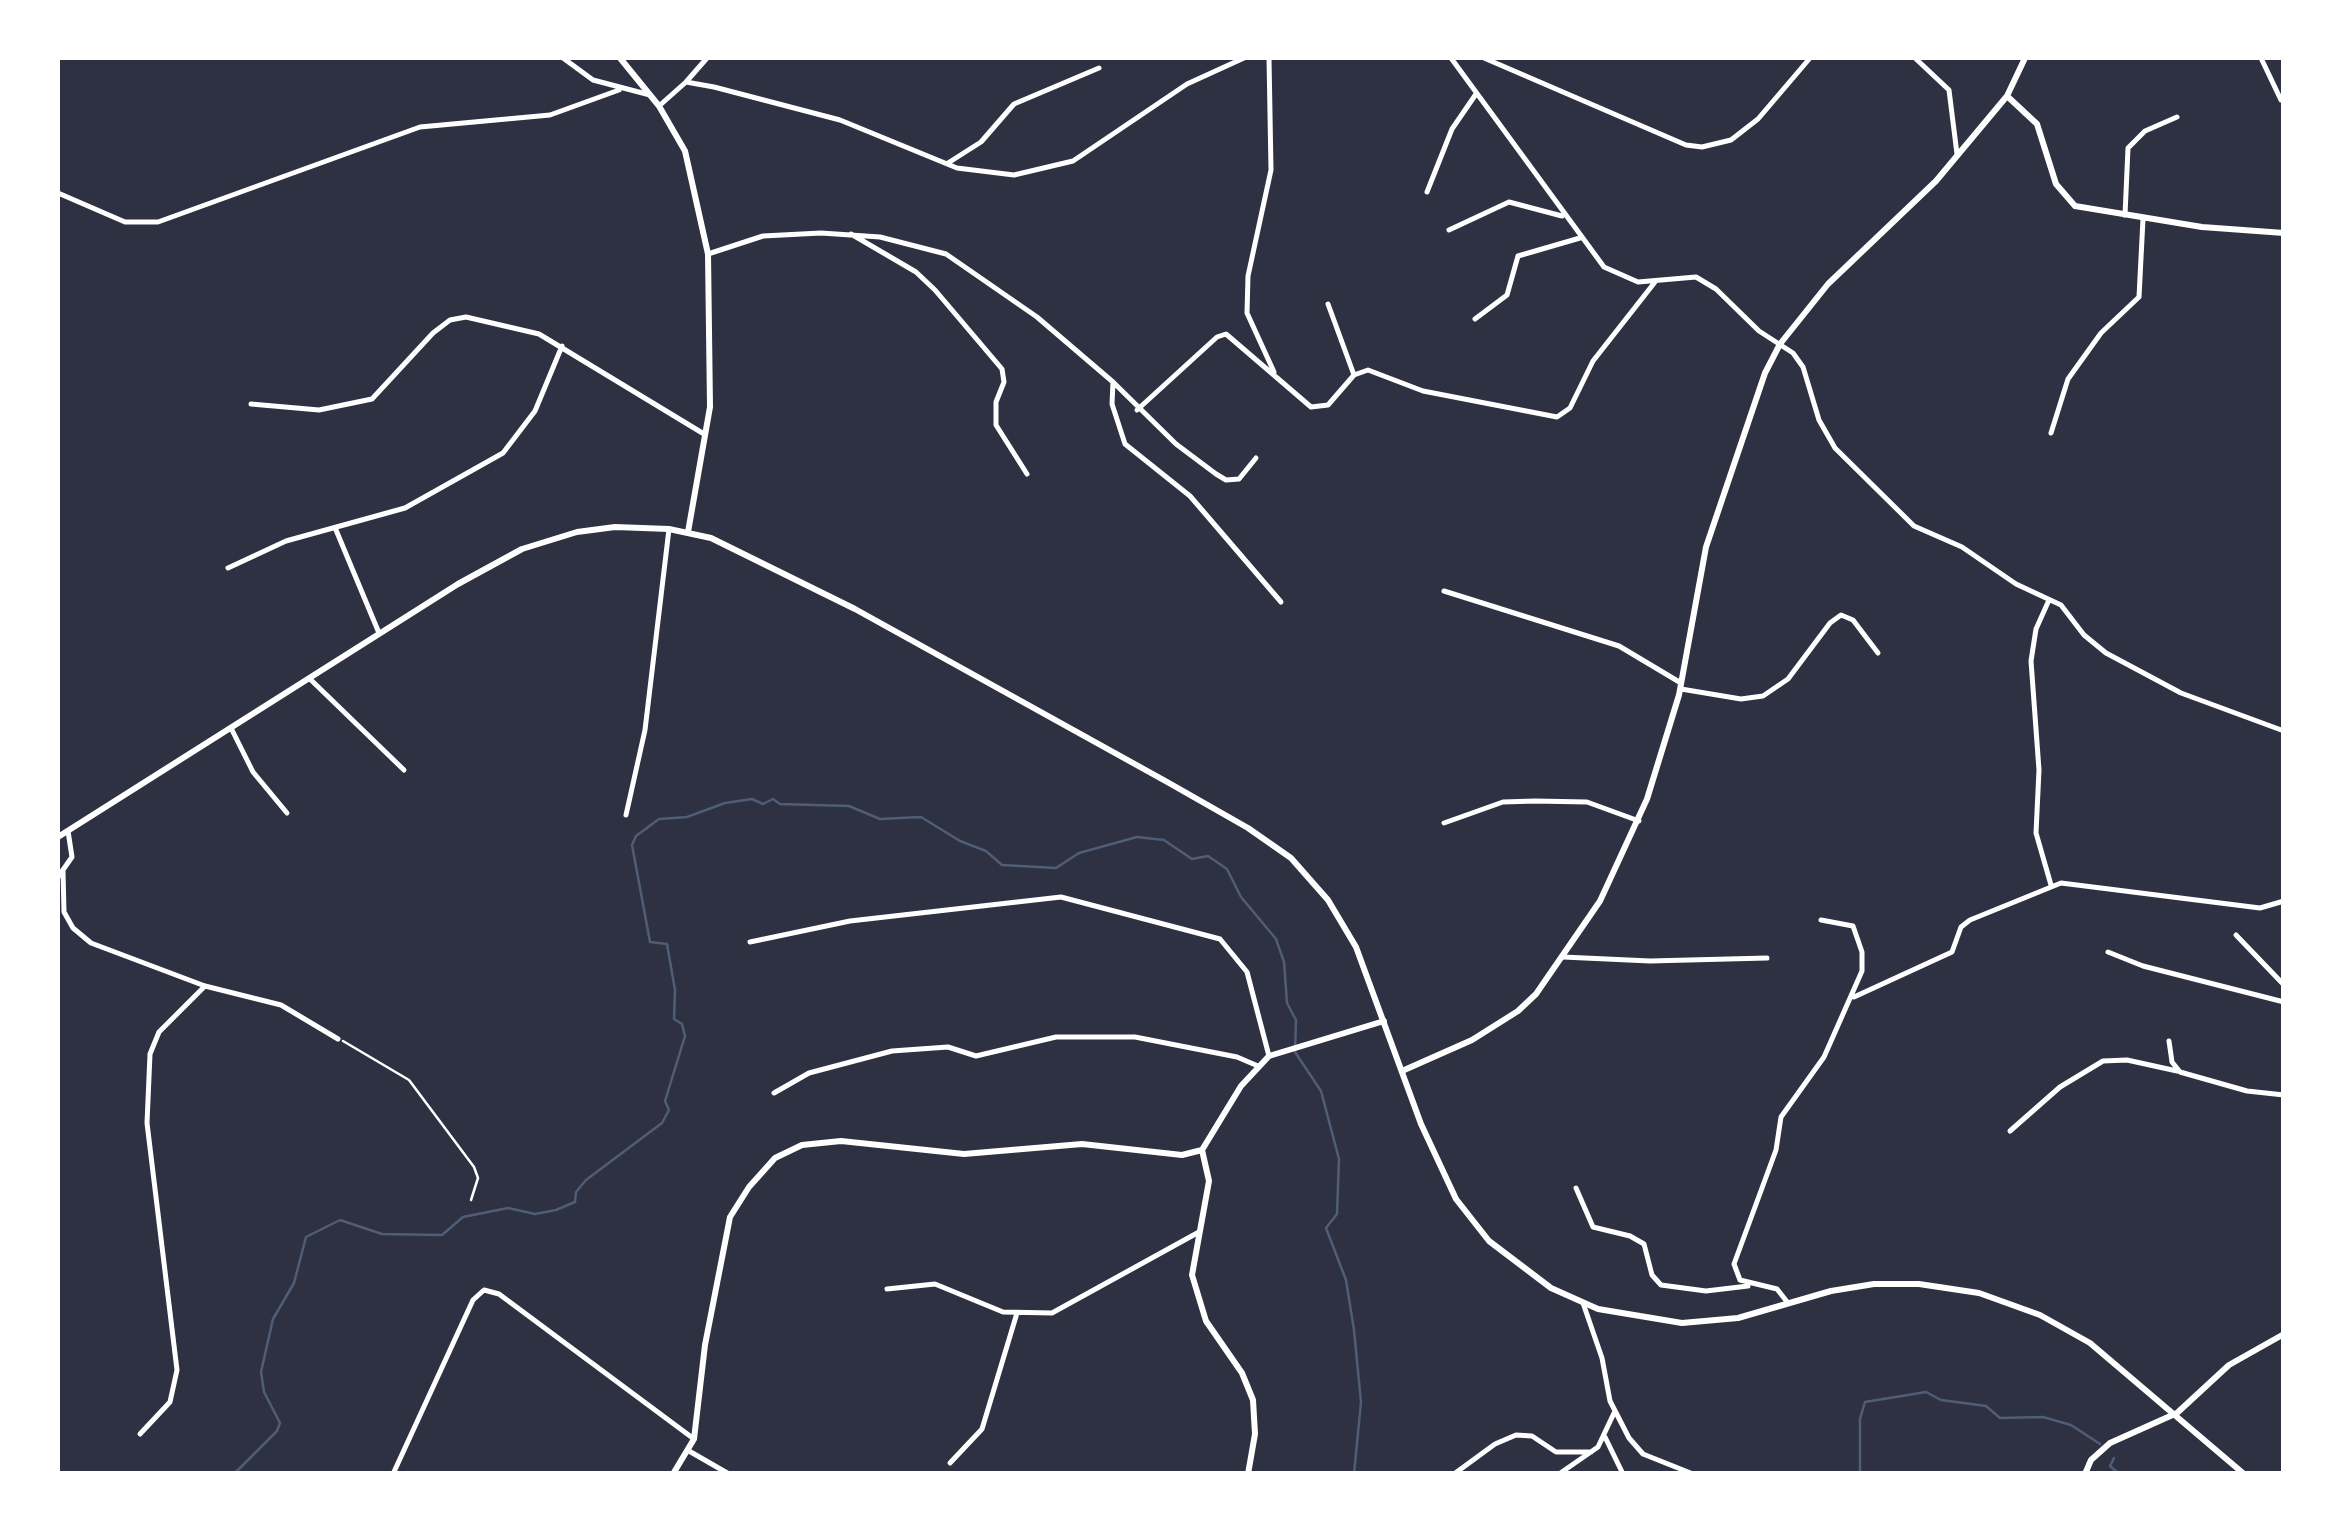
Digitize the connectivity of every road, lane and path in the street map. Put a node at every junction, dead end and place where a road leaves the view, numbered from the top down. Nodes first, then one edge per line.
1 (563, 58) edge
2 (620, 58) edge
3 (706, 58) edge
4 (1244, 58) edge
5 (1269, 58) edge
6 (1451, 58) edge
7 (1484, 58) edge
8 (1810, 58) edge
9 (1915, 58) edge
10 (2034, 58) edge
11 (2262, 58) edge
12 (2023, 60) edge
13 (1099, 68) dead end
14 (686, 82) junction
15 (619, 90) junction
16 (1476, 94) junction
17 (650, 95) junction
18 (2006, 96) junction
19 (2281, 100) edge
20 (659, 106) junction
21 (2177, 117) dead end
22 (1957, 155) junction
23 (947, 164) junction
24 (1426, 192) dead end
25 (58, 193) edge
26 (2126, 216) junction
27 (1564, 217) junction
28 (2144, 219) junction
29 (1449, 230) dead end
30 (849, 233) junction
31 (2284, 233) edge
32 (1580, 238) junction
33 (708, 254) junction
34 (1655, 282) junction
35 (1328, 304) dead end
36 (1475, 319) dead end
37 (1780, 344) junction
38 (562, 346) junction
39 (1354, 374) junction
40 (1278, 379) junction
41 (1113, 382) junction
42 (251, 404) dead end
43 (1138, 410) junction
44 (2051, 433) dead end
45 (707, 435) junction
46 (1256, 458) dead end
47 (1028, 474) dead end
48 (669, 529) junction
49 (336, 530) junction
50 (688, 532) junction
51 (228, 568) dead end
52 (1444, 591) dead end
53 (2049, 600) junction
54 (1281, 602) dead end
55 (379, 634) junction
56 (1878, 653) dead end
57 (309, 678) junction
58 (1681, 686) junction
59 (231, 728) junction
60 (2284, 732) edge
61 (404, 770) dead end
62 (286, 812) dead end
63 (626, 814) dead end
64 (1638, 821) junction
65 (1444, 824) dead end
66 (68, 831) junction
67 (58, 838) edge
68 (60, 874) edge
69 (2052, 885) junction
70 (2284, 900) edge
71 (1822, 920) dead end
72 (2236, 934) dead end
73 (750, 942) dead end
74 (2108, 952) dead end
75 (1563, 957) junction
76 (1767, 958) dead end
77 (2284, 985) edge
78 (205, 986) junction
79 (1852, 998) junction
80 (2284, 1002) edge
81 (1384, 1021) junction
82 (338, 1038) joint
83 (2169, 1041) dead end
84 (1270, 1056) junction
85 (1258, 1066) junction
86 (2176, 1070) junction
87 (1402, 1071) junction
88 (774, 1093) dead end
89 (2284, 1095) edge
90 (2010, 1131) dead end
91 (1202, 1150) junction
92 (1576, 1188) dead end
93 (471, 1200) dead end
94 (1199, 1232) junction
95 (1752, 1285) junction
96 (887, 1289) dead end
97 (1583, 1303) junction
98 (1790, 1306) junction
99 (1017, 1313) junction
100 (2284, 1334) edge
101 (1614, 1413) junction
102 (2177, 1413) junction
103 (140, 1434) dead end
104 (1605, 1437) junction
105 (694, 1440) junction
106 (688, 1451) junction
107 (1591, 1452) junction
108 (950, 1463) dead end
109 (393, 1474) edge
110 (674, 1474) edge
111 (729, 1474) edge
112 (1248, 1474) edge
113 (1454, 1474) edge
114 (1559, 1474) edge
115 (1624, 1474) edge
116 (1693, 1474) edge
117 (2086, 1474) edge
118 (2244, 1474) edge

1 - 15 street
2 - 17 street
3 - 14 street
4 - 23 street
5 - 40 street
6 - 16 street
7 - 8 street
9 - 22 street
10 - 12 street
11 - 19 street
12 - 18 street
13 - 23 street
14 - 20 street
14 - 23 street
15 - 17 street
15 - 25 street
16 - 24 street
16 - 27 street
17 - 20 street
18 - 22 street
18 - 26 street
20 - 33 street
21 - 26 street
22 - 37 street
26 - 28 street
27 - 29 street
27 - 32 street
28 - 31 street
28 - 44 street
30 - 33 street
30 - 41 street
30 - 47 street
32 - 34 street
32 - 36 street
33 - 45 street
34 - 37 street
34 - 39 street
35 - 39 street
37 - 53 street
37 - 58 street
38 - 42 street
38 - 45 street
38 - 49 street
39 - 40 street
40 - 43 street
41 - 43 street
41 - 54 street
43 - 46 street
45 - 50 street
48 - 50 street
48 - 55 street
48 - 63 street
49 - 51 street
49 - 55 street
50 - 81 street
52 - 58 street
53 - 60 street
53 - 69 street
55 - 57 street
56 - 58 street
57 - 59 street
57 - 61 street
58 - 64 street
59 - 62 street
59 - 66 street
64 - 65 street
64 - 75 street
66 - 67 street
66 - 68 street
68 - 78 street
69 - 70 street
69 - 79 street
71 - 79 street
72 - 77 street
73 - 84 street
74 - 80 street
75 - 76 street
75 - 87 street
78 - 82 street
78 - 103 street
79 - 95 street
81 - 84 street
81 - 87 street
82 - 93 path
83 - 86 street
84 - 85 street
85 - 88 street
85 - 91 street
86 - 89 street
86 - 90 street
87 - 97 street
91 - 94 street
91 - 105 street
92 - 95 street
94 - 99 street
94 - 112 street
95 - 98 street
96 - 99 street
97 - 98 street
97 - 101 street
98 - 102 street
99 - 108 street
100 - 102 street
101 - 104 street
101 - 116 street
102 - 117 street
102 - 118 street
104 - 107 street
104 - 115 street
105 - 106 street
105 - 109 street
106 - 110 street
106 - 111 street
107 - 113 street
107 - 114 street

